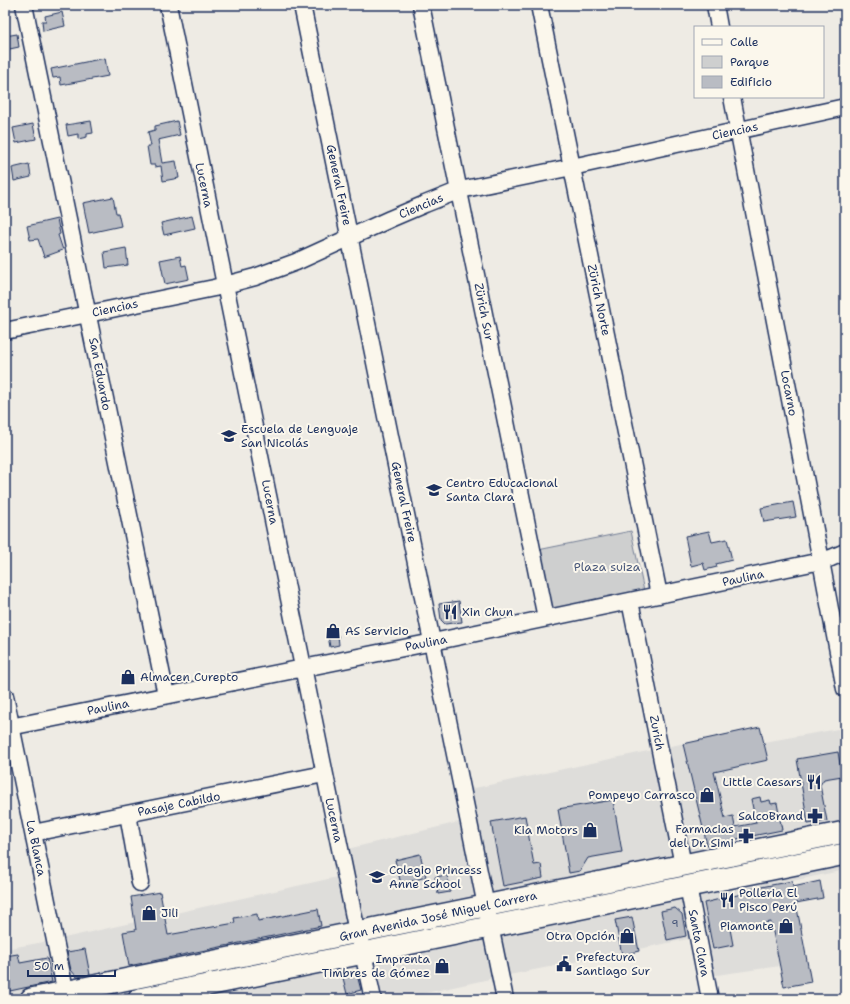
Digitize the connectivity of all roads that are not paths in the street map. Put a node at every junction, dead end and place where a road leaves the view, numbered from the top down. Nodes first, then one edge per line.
1 (24, 5) edge
2 (168, 5) edge
3 (302, 5) edge
4 (421, 5) edge
5 (539, 5) edge
6 (715, 5) edge
7 (719, 26) edge
8 (732, 98) edge
9 (845, 107) edge
10 (738, 131) junction
11 (572, 167) junction
12 (460, 190) junction
13 (350, 238) junction
14 (225, 286) junction
15 (88, 314) junction
16 (5, 331) edge
17 (845, 552) edge
18 (821, 561) junction
19 (659, 595) junction
20 (630, 601) junction
21 (546, 618) junction
22 (433, 642) junction
23 (303, 668) junction
24 (845, 689) edge
25 (5, 696) edge
26 (166, 696) junction
27 (8, 727) edge
28 (324, 774) junction
29 (128, 814) junction
30 (845, 832) edge
31 (33, 833) junction
32 (845, 854) edge
33 (683, 865) junction
34 (140, 883) dead end
35 (688, 886) junction
36 (486, 906) junction
37 (490, 928) junction
38 (357, 932) junction
39 (363, 953) junction
40 (185, 967) junction
41 (191, 994) edge
42 (67, 995) edge
43 (31, 999) edge
44 (139, 999) edge
45 (373, 999) edge
46 (505, 999) edge
47 (710, 999) edge

1 - 15 street, San Eduardo
2 - 14 street, Lucerna
3 - 13 street, General Freire
4 - 12 street, Zürich Sur
5 - 11 street, Zürich Norte
6 - 7 street
8 - 10 street, Locarno
9 - 10 street, Ciencias
10 - 11 street, Ciencias
10 - 18 street, Locarno
11 - 12 street, Ciencias
11 - 19 street, Zürich Norte
12 - 13 street, Ciencias
12 - 21 street, Zürich Sur
13 - 14 street, Ciencias
13 - 22 street, General Freire
14 - 15 street, Ciencias
14 - 23 street, Lucerna
15 - 16 street, Ciencias
15 - 26 street, San Eduardo
17 - 18 street, Paulina
18 - 19 street, Paulina
18 - 24 street, Locarno
19 - 20 street, Paulina
20 - 21 street, Paulina
20 - 33 street, Zurich
21 - 22 street, Paulina
22 - 23 street, Paulina
22 - 36 street, General Freire
23 - 26 street, Paulina
23 - 28 street, Lucerna
25 - 27 street, La Blanca
26 - 27 street, Paulina
27 - 31 street, La Blanca
28 - 29 street, Pasaje Cabildo
28 - 38 street, Lucerna
29 - 31 street, Pasaje Cabildo
29 - 34 street
30 - 33 main road, Gran Avenida José Miguel Carrera
31 - 42 street, La Blanca
32 - 35 main road, Gran Avenida José Miguel Carrera
33 - 36 main road, Gran Avenida José Miguel Carrera
35 - 37 main road, Gran Avenida José Miguel Carrera
35 - 47 street, Santa Clara
36 - 37 street, General Freire
36 - 38 main road, Gran Avenida José Miguel Carrera
37 - 39 main road, Gran Avenida José Miguel Carrera
37 - 46 street, General Freire
38 - 39 street, Lucerna
38 - 40 main road, Gran Avenida José Miguel Carrera
39 - 41 main road, Gran Avenida José Miguel Carrera
39 - 45 street, Lucerna
40 - 41 street
40 - 42 main road, Gran Avenida José Miguel Carrera
41 - 44 main road, Gran Avenida José Miguel Carrera
42 - 43 main road, Gran Avenida José Miguel Carrera

